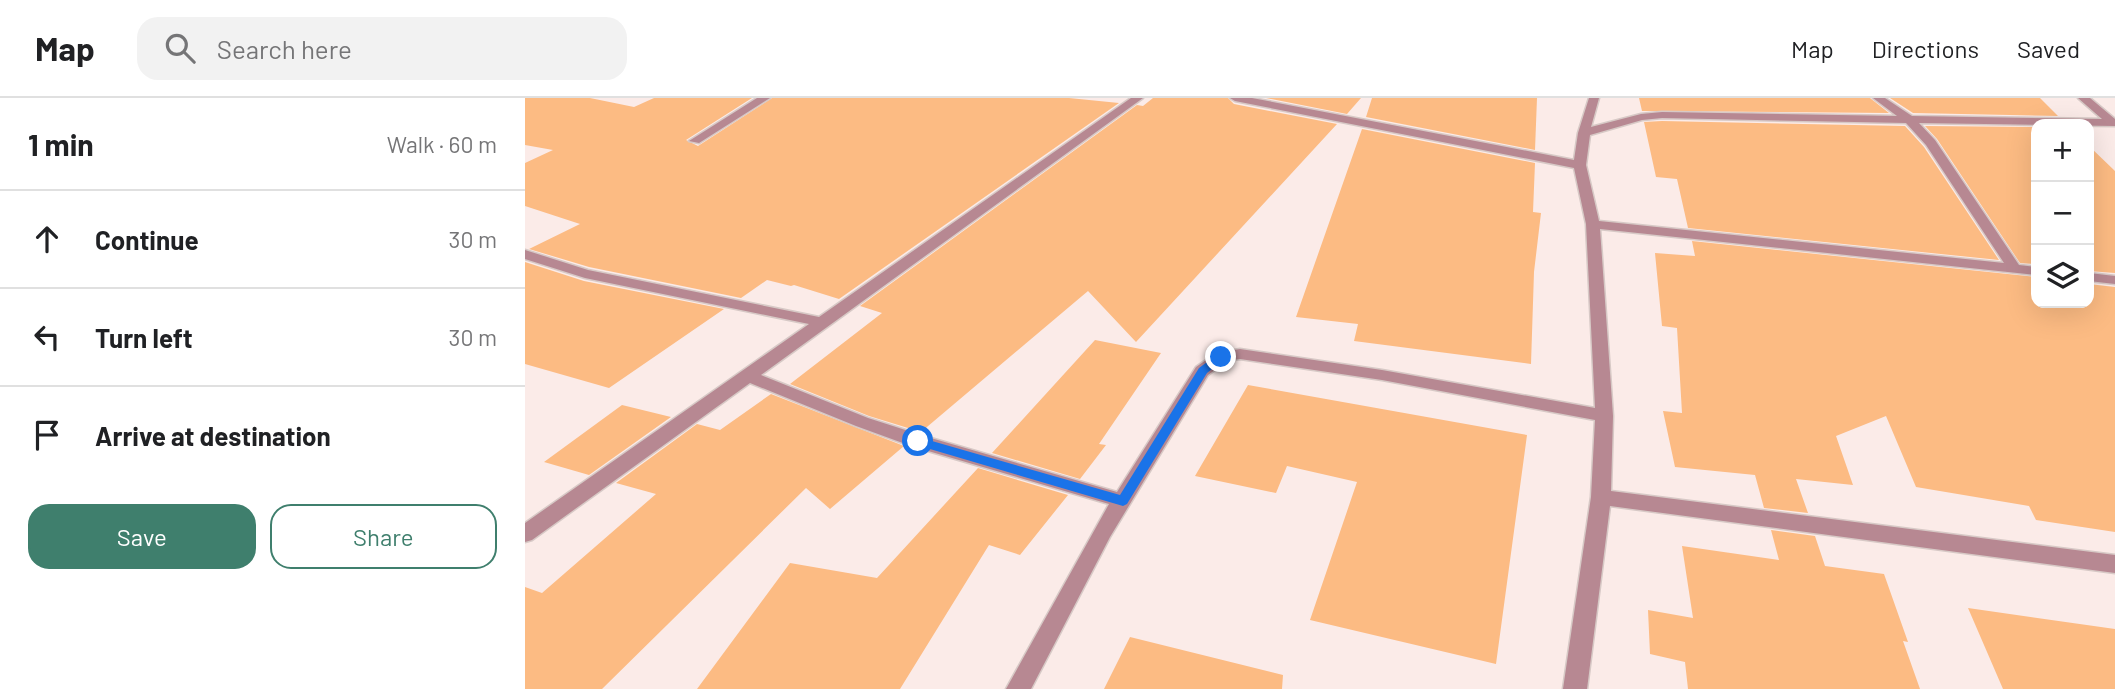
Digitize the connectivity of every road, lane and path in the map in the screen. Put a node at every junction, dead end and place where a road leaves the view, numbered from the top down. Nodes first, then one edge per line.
1 (765, 98) edge
2 (1138, 98) edge
3 (1235, 98) edge
4 (1594, 98) edge
5 (1878, 98) edge
6 (2083, 98) edge
7 (1909, 119) junction
8 (2113, 122) edge
9 (1584, 133) junction
10 (695, 141) dead end
11 (1580, 165) junction
12 (1593, 224) junction
13 (525, 254) edge
14 (2014, 268) junction
15 (2031, 270) edge
16 (2094, 278) edge
17 (2115, 280) edge
18 (821, 323) junction
19 (747, 375) junction
20 (1604, 415) junction
21 (1601, 497) junction
22 (1123, 501) junction
23 (525, 534) edge
24 (2115, 564) edge
25 (1019, 689) edge
26 (1575, 689) edge

1 - 10 street
2 - 18 street
3 - 11 street
4 - 9 street
5 - 7 street
6 - 8 street
7 - 8 street
7 - 9 street
7 - 14 street
9 - 11 street
11 - 12 street
12 - 14 street
12 - 20 street
13 - 18 street
14 - 15 street
16 - 17 street
18 - 19 street
19 - 22 street
19 - 23 street
20 - 21 street
20 - 22 street
21 - 24 street
21 - 26 street
22 - 25 street

